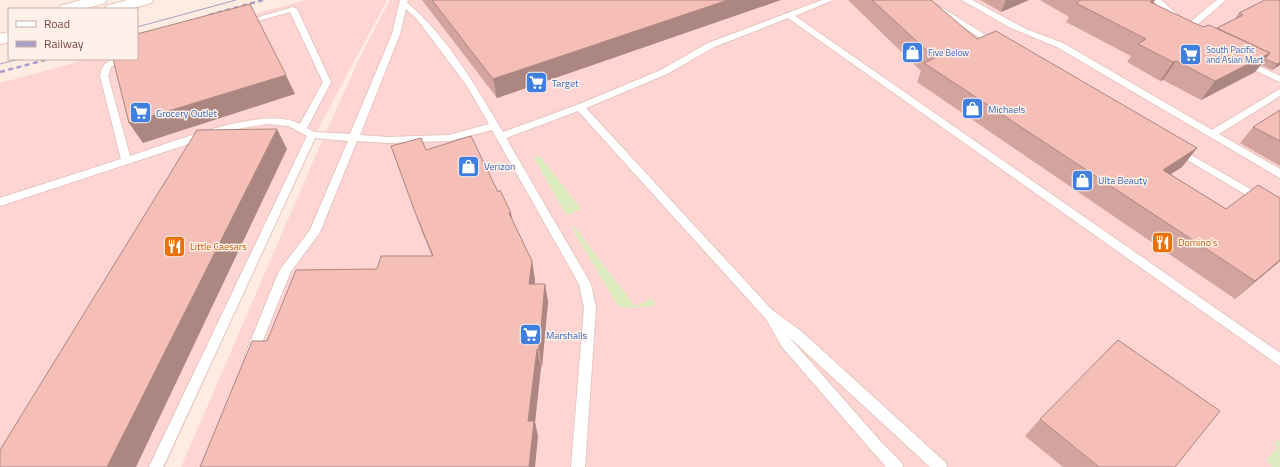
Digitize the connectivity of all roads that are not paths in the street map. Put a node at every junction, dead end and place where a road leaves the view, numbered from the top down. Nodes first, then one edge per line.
1 (99, 0) edge
2 (145, 0) edge
3 (829, 0) edge
4 (923, 0) edge
5 (966, 0) edge
6 (1156, 0) edge
7 (1222, 0) edge
8 (404, 2) edge
9 (70, 8) edge
10 (116, 8) edge
11 (789, 15) junction
12 (234, 26) edge
13 (1002, 47) edge
14 (1233, 56) edge
15 (116, 60) edge
16 (1280, 79) edge
17 (1280, 92) edge
18 (580, 107) junction
19 (494, 126) junction
20 (307, 133) junction
21 (1212, 134) junction
22 (500, 137) junction
23 (353, 139) junction
24 (1165, 143) edge
25 (126, 161) junction
26 (1280, 174) edge
27 (0, 202) edge
28 (1280, 211) edge
29 (768, 314) junction
30 (1280, 360) edge
31 (246, 366) edge
32 (156, 467) edge
33 (578, 467) edge
34 (896, 467) edge
35 (940, 467) edge

1 - 9 main road
2 - 10 main road
3 - 11 lane
4 - 13 lane
5 - 21 lane
6 - 7 lane
8 - 19 lane
8 - 23 lane
11 - 18 lane
11 - 30 lane
12 - 20 lane
14 - 16 lane
15 - 25 lane
17 - 21 lane
18 - 22 lane
18 - 29 lane
19 - 22 lane
19 - 23 lane
20 - 23 lane
20 - 25 lane
20 - 32 lane
21 - 26 lane
22 - 33 lane
23 - 31 lane
24 - 28 lane
25 - 27 lane
29 - 34 lane
29 - 35 lane

